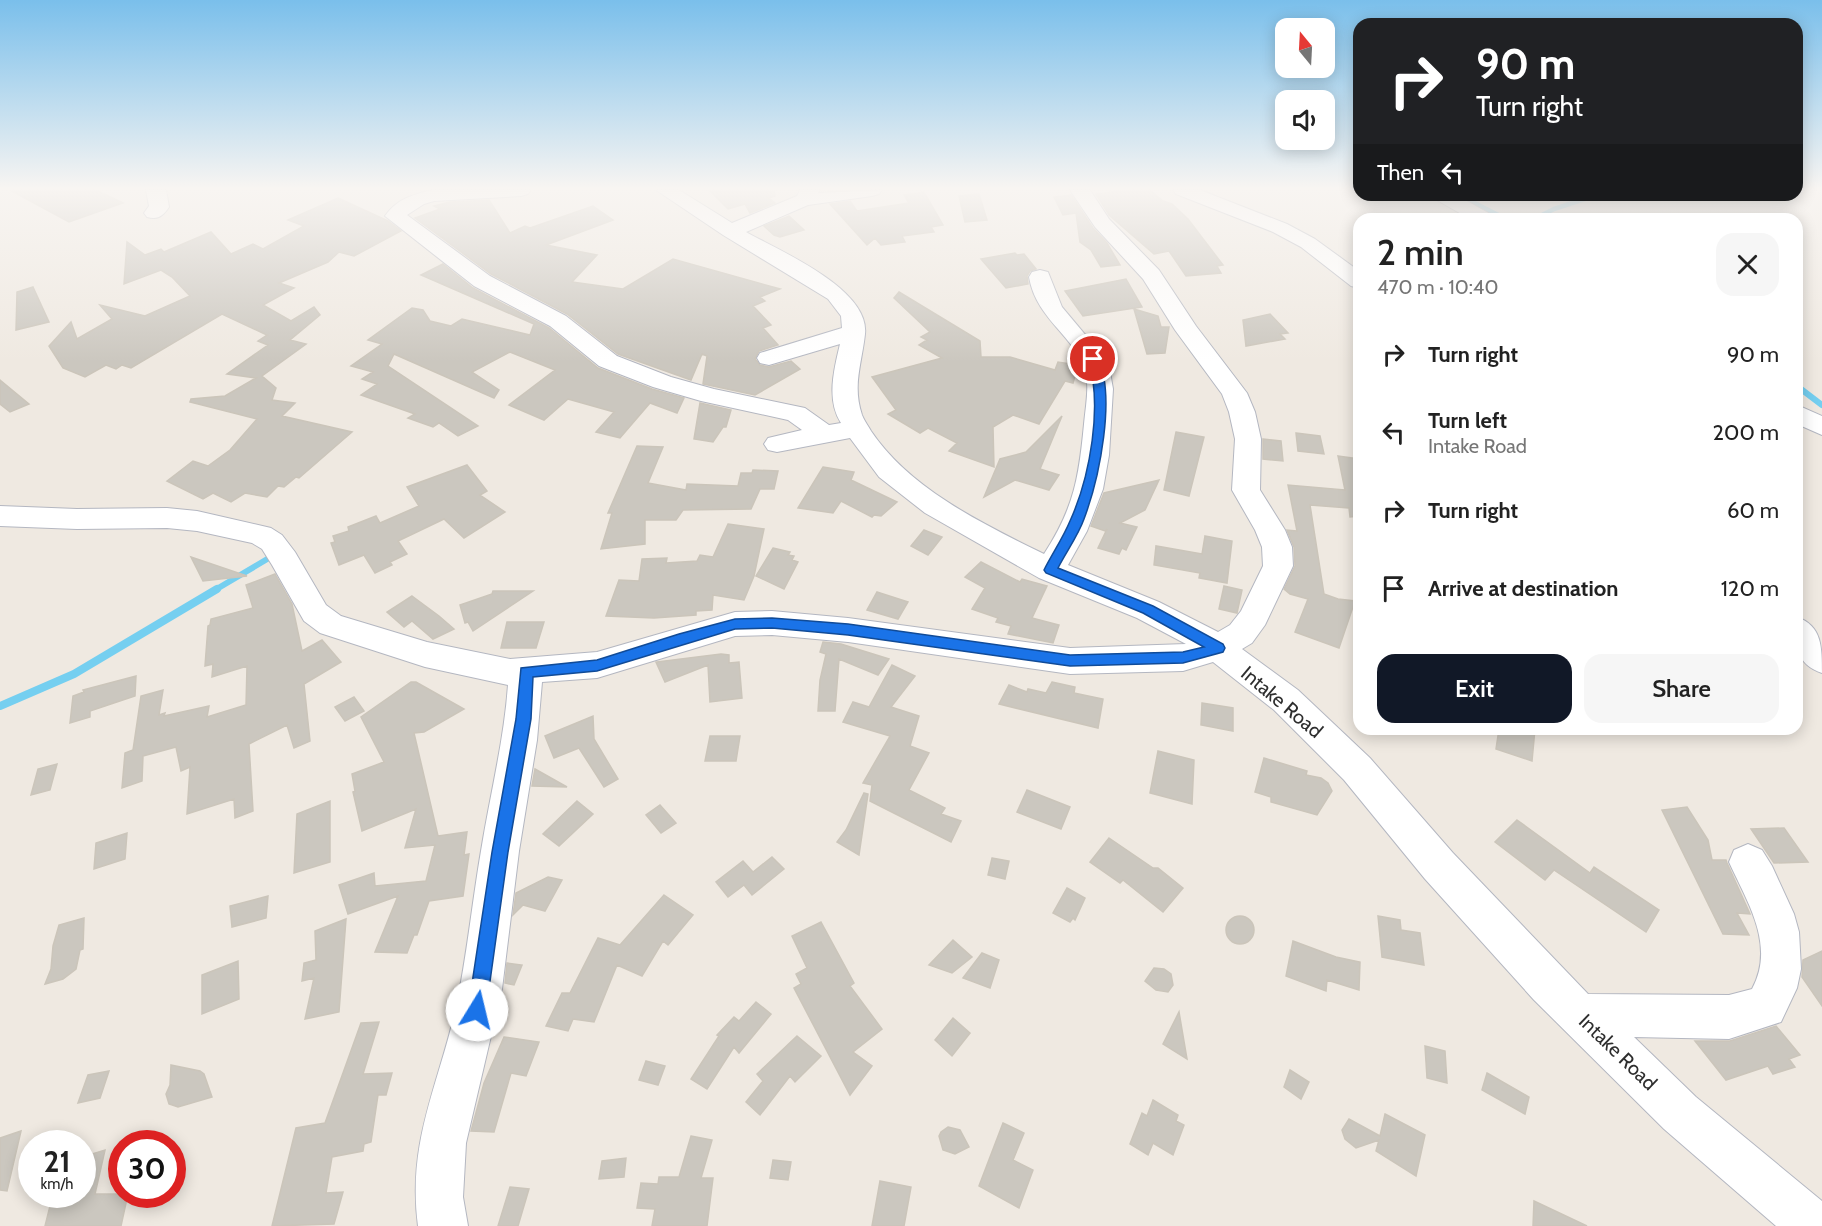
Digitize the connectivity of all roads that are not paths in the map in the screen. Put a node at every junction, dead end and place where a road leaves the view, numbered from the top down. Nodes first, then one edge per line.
1 (437, 247) edge
2 (757, 247) edge
3 (1125, 247) edge
4 (1314, 247) edge
5 (1040, 277) dead end
6 (1353, 277) edge
7 (854, 332) junction
8 (769, 358) dead end
9 (1803, 416) edge
10 (1822, 427) edge
11 (840, 432) junction
12 (777, 444) dead end
13 (0, 516) edge
14 (1050, 570) junction
15 (1803, 636) edge
16 (1218, 648) junction
17 (1822, 660) edge
18 (526, 672) junction
19 (1748, 861) dead end
20 (1580, 1015) junction
21 (437, 1222) edge
22 (1814, 1226) edge

1 - 11 street
2 - 7 street
3 - 16 street
4 - 6 street
5 - 14 street
7 - 8 street
7 - 11 street, Intake Road
9 - 10 street
11 - 12 street
11 - 14 street, Intake Road
13 - 18 street
14 - 16 street, Intake Road
15 - 17 street
16 - 18 street
16 - 20 street, Intake Road
18 - 21 street
19 - 20 street
20 - 22 street, Intake Road

